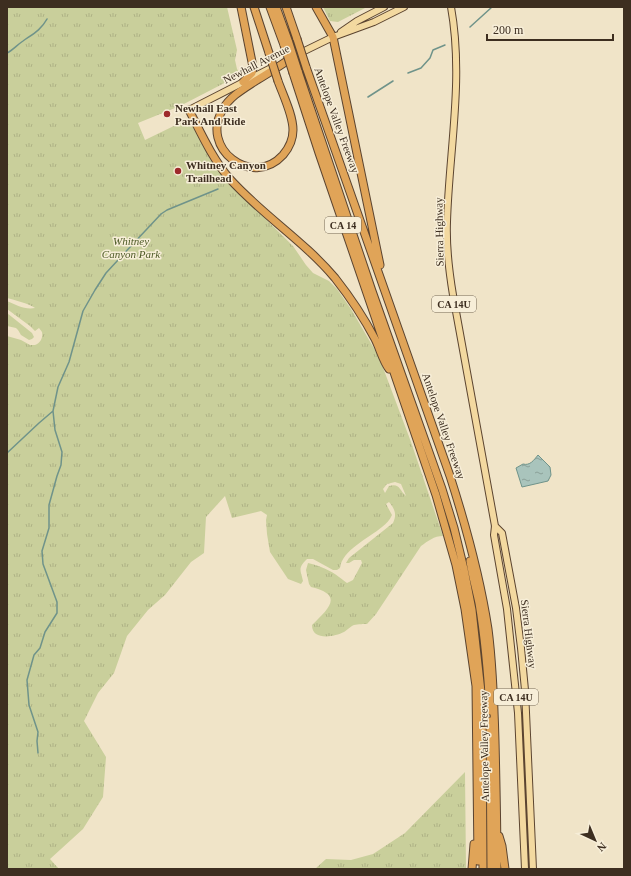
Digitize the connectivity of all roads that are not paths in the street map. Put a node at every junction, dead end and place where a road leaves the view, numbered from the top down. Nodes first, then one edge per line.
1 (241, 7) edge
2 (254, 7) edge
3 (270, 7) edge
4 (276, 7) edge
5 (281, 7) edge
6 (286, 7) edge
7 (316, 7) edge
8 (384, 7) edge
9 (404, 7) edge
10 (451, 7) edge
11 (333, 37) junction
12 (291, 42) junction
13 (294, 57) junction
14 (300, 70) junction
15 (243, 82) junction
16 (189, 110) joint
17 (386, 294) junction
18 (396, 377) junction
19 (456, 526) junction
20 (495, 526) junction
21 (478, 829) junction
22 (497, 832) junction
23 (472, 869) edge
24 (478, 869) edge
25 (483, 869) edge
26 (491, 869) edge
27 (497, 869) edge
28 (505, 869) edge
29 (525, 869) edge
30 (533, 869) edge

1 - 15 highway
2 - 13 highway, bridge
3 - 12 highway, Antelope Valley Freeway / CA 14
4 - 12 highway
5 - 12 highway
6 - 12 highway, Antelope Valley Freeway / CA 14
7 - 11 highway
8 - 11 main road, Newhall Avenue
9 - 11 main road, Newhall Avenue
10 - 20 main road, Sierra Highway / CA 14U
11 - 13 main road, Newhall Avenue
11 - 17 highway
12 - 14 highway, Antelope Valley Freeway / CA 14, bridge
12 - 14 highway, Antelope Valley Freeway / CA 14, bridge
13 - 15 main road, Newhall Avenue
14 - 17 highway, Antelope Valley Freeway / CA 14
14 - 18 highway, Antelope Valley Freeway / CA 14
14 - 19 highway
15 - 16 main road, Newhall Avenue
16 - 18 highway
17 - 19 highway, Antelope Valley Freeway / CA 14
18 - 19 highway, Antelope Valley Freeway / CA 14
19 - 21 highway, Antelope Valley Freeway / CA 14
19 - 22 highway, Antelope Valley Freeway / CA 14
19 - 25 highway
19 - 26 highway
20 - 29 main road, Sierra Highway / CA 14U
20 - 30 main road, Sierra Highway / CA 14U
21 - 23 highway
21 - 24 highway, Antelope Valley Freeway / CA 14
22 - 27 highway, Antelope Valley Freeway / CA 14
22 - 28 highway

